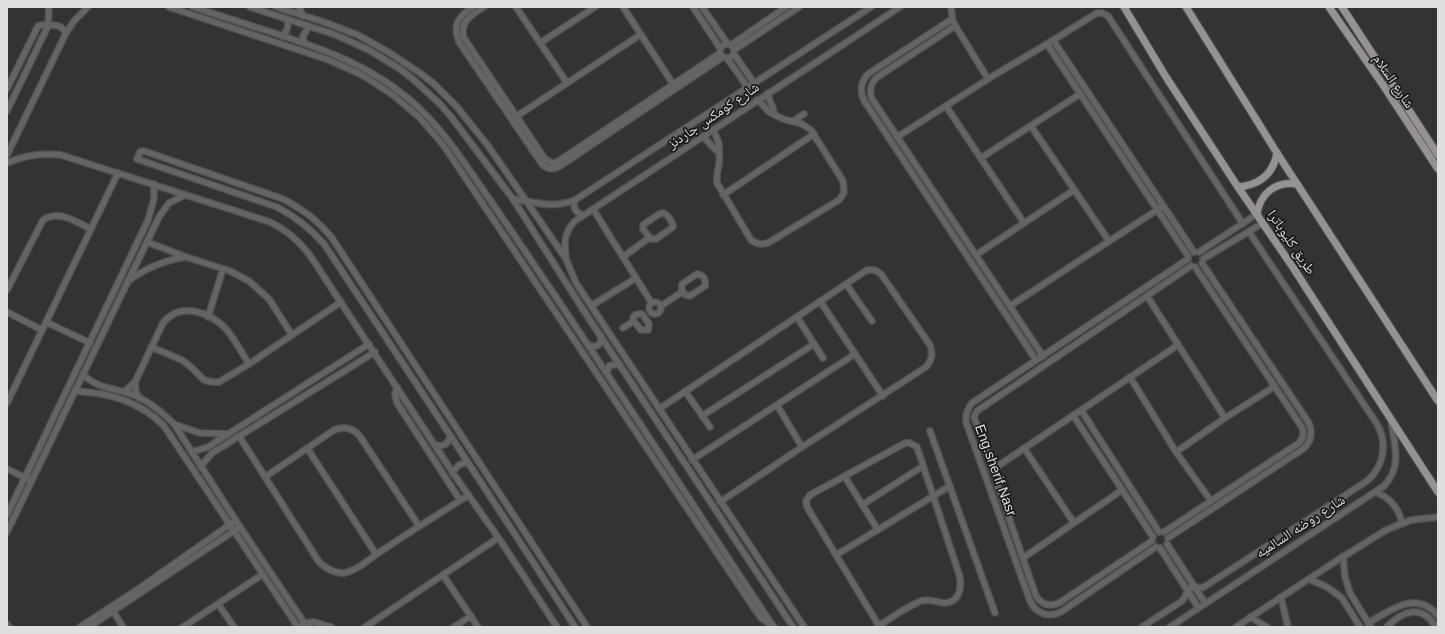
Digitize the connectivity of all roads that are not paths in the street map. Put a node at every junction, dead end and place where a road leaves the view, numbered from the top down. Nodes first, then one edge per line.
1 (50, 7) edge
2 (88, 7) edge
3 (169, 7) edge
4 (193, 7) edge
5 (250, 7) edge
6 (276, 7) edge
7 (299, 7) edge
8 (473, 7) edge
9 (484, 7) edge
10 (516, 7) edge
11 (595, 7) edge
12 (623, 7) edge
13 (692, 7) edge
14 (702, 7) edge
15 (786, 7) edge
16 (799, 7) edge
17 (871, 7) edge
18 (900, 7) edge
19 (951, 7) edge
20 (1124, 7) edge
21 (1186, 7) edge
22 (1329, 7) edge
23 (1342, 7) edge
24 (304, 16) junction
25 (224, 17) junction
26 (287, 19) junction
27 (952, 19) junction
28 (222, 25) junction
29 (48, 26) junction
30 (309, 26) junction
31 (955, 26) junction
32 (66, 33) junction
33 (640, 34) junction
34 (282, 36) junction
35 (1053, 40) junction
36 (304, 43) junction
37 (373, 43) junction
38 (540, 43) junction
39 (1047, 44) junction
40 (732, 48) junction
41 (369, 50) junction
42 (723, 54) junction
43 (988, 79) junction
44 (567, 83) junction
45 (754, 83) junction
46 (673, 84) junction
47 (1082, 84) junction
48 (1076, 87) junction
49 (748, 88) junction
50 (7, 89) edge
51 (768, 93) junction
52 (1080, 94) junction
53 (757, 100) junction
54 (946, 106) junction
55 (7, 112) edge
56 (774, 114) junction
57 (804, 114) dead end
58 (517, 116) junction
59 (793, 121) junction
60 (1031, 126) junction
61 (714, 129) junction
62 (814, 134) junction
63 (702, 137) junction
64 (897, 137) junction
65 (489, 146) junction
66 (718, 152) junction
67 (480, 153) junction
68 (1277, 154) junction
69 (7, 155) edge
70 (1438, 155) edge
71 (981, 158) junction
72 (7, 163) edge
73 (1438, 169) edge
74 (118, 173) junction
75 (231, 181) junction
76 (154, 184) junction
77 (1297, 184) junction
78 (1238, 187) junction
79 (228, 190) junction
80 (1074, 190) junction
81 (185, 195) junction
82 (723, 195) junction
83 (514, 199) junction
84 (575, 200) junction
85 (526, 201) junction
86 (1164, 206) junction
87 (593, 209) junction
88 (1158, 209) junction
89 (499, 213) junction
90 (151, 214) junction
91 (1257, 214) junction
92 (583, 215) junction
93 (159, 217) junction
94 (491, 217) junction
95 (1024, 223) junction
96 (1263, 223) junction
97 (1243, 224) junction
98 (91, 229) junction
99 (1249, 232) junction
100 (1229, 234) junction
101 (649, 238) junction
102 (1109, 241) junction
103 (1233, 241) junction
104 (147, 242) junction
105 (1197, 252) junction
106 (976, 254) junction
107 (186, 257) junction
108 (623, 257) junction
109 (1188, 257) junction
110 (566, 259) junction
111 (1203, 261) junction
112 (1193, 267) junction
113 (223, 269) junction
114 (636, 278) junction
115 (127, 282) junction
116 (576, 283) junction
117 (846, 284) junction
118 (570, 287) junction
119 (7, 290) edge
120 (682, 292) junction
121 (1147, 296) junction
122 (820, 301) junction
123 (341, 302) junction
124 (651, 302) junction
125 (591, 306) junction
126 (661, 306) junction
127 (1010, 306) junction
128 (7, 312) edge
129 (652, 314) junction
130 (208, 317) junction
131 (797, 317) junction
132 (646, 318) junction
133 (634, 321) junction
134 (872, 321) dead end
135 (46, 322) junction
136 (1094, 322) junction
137 (623, 328) dead end
138 (1099, 329) junction
139 (42, 330) junction
140 (1248, 331) junction
141 (292, 335) junction
142 (601, 336) junction
143 (1241, 336) junction
144 (90, 343) junction
145 (369, 344) junction
146 (814, 344) junction
147 (588, 345) junction
148 (1178, 345) junction
149 (151, 347) junction
150 (375, 352) junction
151 (855, 354) junction
152 (84, 355) junction
153 (1043, 356) junction
154 (90, 358) junction
155 (823, 358) dead end
156 (344, 360) junction
157 (1036, 360) junction
158 (249, 364) junction
159 (620, 365) junction
160 (350, 368) junction
161 (607, 373) junction
162 (83, 374) junction
163 (1130, 377) junction
164 (135, 382) junction
165 (1275, 386) junction
166 (429, 387) junction
167 (397, 388) junction
168 (75, 391) junction
169 (685, 391) junction
170 (124, 392) junction
171 (421, 392) junction
172 (883, 396) junction
173 (139, 398) junction
174 (1438, 401) edge
175 (7, 403) edge
176 (777, 405) junction
177 (659, 409) junction
178 (1081, 410) junction
179 (1073, 415) junction
180 (702, 416) junction
181 (1225, 418) junction
182 (1390, 418) junction
183 (174, 424) junction
184 (710, 427) dead end
185 (930, 431) dead end
186 (226, 436) junction
187 (239, 436) junction
188 (450, 437) junction
189 (228, 443) junction
190 (435, 445) junction
191 (802, 447) junction
192 (307, 448) junction
193 (1024, 448) junction
194 (192, 452) junction
195 (1176, 452) junction
196 (692, 460) junction
197 (467, 463) junction
198 (923, 466) junction
199 (201, 467) junction
200 (7, 469) edge
201 (992, 470) junction
202 (1255, 472) junction
203 (453, 473) junction
204 (25, 477) junction
205 (265, 477) junction
206 (845, 477) junction
207 (1259, 478) junction
208 (32, 480) junction
209 (950, 486) junction
210 (1122, 490) junction
211 (1376, 492) junction
212 (1438, 492) edge
213 (469, 495) junction
214 (933, 496) junction
215 (460, 500) junction
216 (1211, 501) junction
217 (720, 502) junction
218 (862, 505) junction
219 (7, 514) edge
220 (1438, 517) edge
221 (1009, 518) junction
222 (235, 520) junction
223 (1001, 520) junction
224 (1074, 523) junction
225 (1402, 523) junction
226 (230, 524) junction
227 (418, 526) junction
228 (237, 529) junction
229 (878, 530) junction
230 (7, 532) edge
231 (1161, 532) junction
232 (498, 538) junction
233 (1168, 538) junction
234 (1152, 539) junction
235 (1167, 544) junction
236 (1158, 547) junction
237 (536, 548) junction
238 (376, 554) junction
239 (528, 554) junction
240 (836, 555) junction
241 (1343, 556) junction
242 (1023, 558) junction
243 (263, 574) junction
244 (443, 575) junction
245 (1308, 579) junction
246 (1194, 586) junction
247 (1187, 591) junction
248 (1350, 593) junction
249 (1281, 597) junction
250 (1342, 598) junction
251 (1205, 603) junction
252 (218, 604) junction
253 (1198, 607) junction
254 (113, 611) junction
255 (995, 613) dead end
256 (471, 616) junction
257 (1438, 616) edge
258 (1250, 617) junction
259 (7, 624) edge
260 (306, 625) edge
261 (1370, 625) edge
262 (878, 626) edge
263 (9, 627) edge
264 (80, 627) edge
265 (89, 627) edge
266 (123, 627) edge
267 (183, 627) edge
268 (234, 627) edge
269 (298, 627) edge
270 (331, 627) edge
271 (365, 627) edge
272 (454, 627) edge
273 (478, 627) edge
274 (557, 627) edge
275 (575, 627) edge
276 (587, 627) edge
277 (774, 627) edge
278 (793, 627) edge
279 (804, 627) edge
280 (1142, 627) edge
281 (1170, 627) edge
282 (1236, 627) edge
283 (1267, 627) edge
284 (1288, 627) edge
285 (1360, 627) edge
286 (1387, 627) edge
287 (1436, 627) edge

1 - 29 street
2 - 32 street
3 - 28 street
4 - 25 street
5 - 26 street
6 - 24 street
7 - 24 street
8 - 42 street
9 - 58 street
10 - 38 street
11 - 38 street
12 - 33 street
13 - 42 street
14 - 40 street
15 - 40 street
16 - 40 street
17 - 45 street, شارع كومكس جاردنز
18 - 51 street, شارع كومكس جاردنز
19 - 27 street
20 - 78 main road, طريق كليوباترا
21 - 68 main road
22 - 73 main road, شارع السلام
23 - 70 main road, شارع السلام
24 - 37 street
25 - 28 street
25 - 34 street
26 - 30 street
26 - 34 street
27 - 31 street
27 - 157 street
28 - 94 street
29 - 32 street
29 - 50 street
29 - 55 street
30 - 36 street
30 - 41 street
31 - 43 street
31 - 64 street
32 - 69 street
33 - 44 street
33 - 46 street
34 - 36 street
35 - 39 street
35 - 47 street
35 - 97 street
36 - 89 street
37 - 41 street
37 - 65 street
38 - 44 street
39 - 43 street
39 - 48 street
40 - 42 street
40 - 42 street
40 - 45 street
41 - 67 street
42 - 46 street
42 - 49 street
43 - 54 street
44 - 58 street
45 - 49 street, شارع كومكس جاردنز
46 - 58 street
47 - 48 street
47 - 86 street
48 - 52 street
49 - 84 street, شارع كومكس جاردنز
51 - 53 street, شارع كومكس جاردنز
51 - 56 street
52 - 60 street
52 - 88 street
53 - 56 street
53 - 61 street, شارع كومكس جاردنز
54 - 64 street
54 - 71 street
56 - 59 street
57 - 59 street
59 - 62 street
60 - 71 street
60 - 80 street
61 - 63 street, شارع كومكس جاردنز
61 - 66 street
62 - 82 street
62 - 82 street
63 - 66 street
63 - 87 street, شارع كومكس جاردنز
64 - 106 street
65 - 67 street
65 - 85 street
66 - 82 street
67 - 83 street
68 - 77 main road
68 - 78 main road
71 - 95 street
72 - 74 street
74 - 76 street
74 - 98 street
75 - 79 street
75 - 79 street
75 - 166 street
76 - 81 street
76 - 90 street
77 - 91 main road
77 - 174 main road
78 - 91 main road, طريق كليوباترا
79 - 171 street
80 - 95 street
80 - 102 street
81 - 93 street
81 - 123 street
83 - 85 street, شارع كومكس جاردنز
83 - 118 street
84 - 85 street, شارع كومكس جاردنز
84 - 92 street
85 - 110 street
86 - 88 street
86 - 105 street
87 - 92 street, شارع كومكس جاردنز
87 - 108 street
88 - 102 street
88 - 109 street
89 - 94 street
89 - 147 street
90 - 93 street
90 - 144 street
91 - 96 main road, طريق كليوباترا
91 - 97 street
92 - 110 street, شارع كومكس جاردنز
93 - 104 street
94 - 277 street
95 - 106 street
96 - 99 street
96 - 182 main road, طريق كليوباترا
97 - 100 street
98 - 119 street
98 - 135 street
99 - 103 street
99 - 246 street
100 - 103 street
100 - 105 street
101 - 101 street
101 - 108 street
102 - 127 street
103 - 111 street
104 - 107 street
104 - 115 street
105 - 109 street
105 - 111 street
106 - 127 street
107 - 113 street
107 - 115 street
108 - 114 street
109 - 112 street
109 - 136 street, Eng.sherif Nasr
110 - 116 street
111 - 112 street
111 - 140 street
112 - 121 street
112 - 143 street
113 - 130 street
113 - 141 street
114 - 124 street
114 - 125 street
115 - 154 street
116 - 118 street
116 - 125 street
117 - 122 street
117 - 134 street
117 - 172 street
118 - 142 street
120 - 120 street
120 - 126 street
121 - 138 street
121 - 148 street
122 - 131 street
122 - 151 street
123 - 141 street
123 - 145 street
124 - 126 street
124 - 129 street
125 - 177 street
126 - 129 street
127 - 153 street
128 - 139 street
129 - 132 street
130 - 149 street
130 - 158 street
131 - 146 street
131 - 169 street
132 - 133 street
132 - 133 street
133 - 137 street
135 - 139 street
135 - 144 street
136 - 138 street
136 - 153 street, Eng.sherif Nasr
138 - 201 street
139 - 175 street
140 - 143 street
140 - 207 street
141 - 158 street
142 - 147 street
142 - 159 street
143 - 165 street
144 - 152 street
145 - 150 street
145 - 156 street
146 - 155 street
146 - 180 street
147 - 161 street
148 - 163 street
148 - 181 street
149 - 158 street
149 - 164 street
150 - 160 street
150 - 167 street
151 - 172 street
151 - 176 street
152 - 154 street
152 - 204 street
153 - 157 street, Eng.sherif Nasr
154 - 162 street
156 - 160 street
156 - 186 street
157 - 223 street, Eng.sherif Nasr
159 - 161 street
159 - 278 street
160 - 187 street
161 - 277 street
162 - 168 street
162 - 170 street
163 - 178 street
163 - 195 street
164 - 170 street
164 - 173 street
165 - 181 street
165 - 202 street
166 - 171 street
166 - 237 street
167 - 190 street
167 - 215 street
168 - 208 street
168 - 226 street
169 - 177 street
169 - 180 street
170 - 173 street
171 - 188 street
172 - 191 street
173 - 183 street
176 - 191 street
176 - 196 street
177 - 196 street
178 - 179 street
178 - 231 street
179 - 193 street
179 - 210 street
180 - 184 street
181 - 195 street
182 - 211 street, شارع روضه السالميه
182 - 212 main road, طريق كليوباترا
183 - 186 street
183 - 194 street
185 - 209 street
186 - 189 street
186 - 194 street
187 - 189 street
187 - 205 street
188 - 190 street
188 - 197 street
189 - 199 street
190 - 203 street
191 - 217 street
192 - 205 street
192 - 227 street
192 - 238 street
193 - 201 street
193 - 224 street
194 - 199 street
195 - 216 street
196 - 217 street
197 - 203 street
197 - 239 street
198 - 206 street
198 - 214 street
198 - 218 street
199 - 222 street
200 - 204 street
201 - 221 street
202 - 207 street
202 - 216 street
203 - 213 street
204 - 208 street
204 - 219 street
205 - 238 street
206 - 218 street
206 - 240 street
207 - 233 street
208 - 230 street
209 - 214 street
209 - 255 street
210 - 224 street
210 - 234 street
211 - 225 street
211 - 251 street, شارع روضه السالميه
213 - 215 street
213 - 232 street
214 - 229 street
214 - 262 street
215 - 227 street
216 - 231 street
217 - 279 street
218 - 229 street
220 - 225 street
221 - 223 street
221 - 242 street
222 - 226 street
222 - 228 street
223 - 236 street, Eng.sherif Nasr
224 - 242 street
225 - 241 street
226 - 228 street
226 - 264 street
227 - 238 street
228 - 243 street
228 - 254 street
228 - 260 street
229 - 240 street
231 - 233 street
231 - 234 street
232 - 244 street
232 - 274 street
233 - 235 street
234 - 236 street
234 - 242 street
235 - 236 street
235 - 246 street
236 - 247 street
237 - 239 street
237 - 276 street
239 - 275 street
240 - 262 street
241 - 245 street
241 - 248 street
243 - 252 street
243 - 269 street
244 - 256 street
244 - 271 street
245 - 249 street
245 - 250 street
246 - 247 street
246 - 251 street
247 - 253 street
247 - 280 street
248 - 250 street
248 - 261 street
249 - 258 street
249 - 284 street
250 - 285 street
251 - 253 street, شارع روضه السالميه
252 - 267 street
252 - 268 street
253 - 281 street, شارع روضه السالميه
254 - 265 street
254 - 266 street
256 - 272 street
256 - 273 street
257 - 261 street
258 - 282 street
258 - 283 street
259 - 263 street
260 - 269 street
260 - 270 street
286 - 287 street

